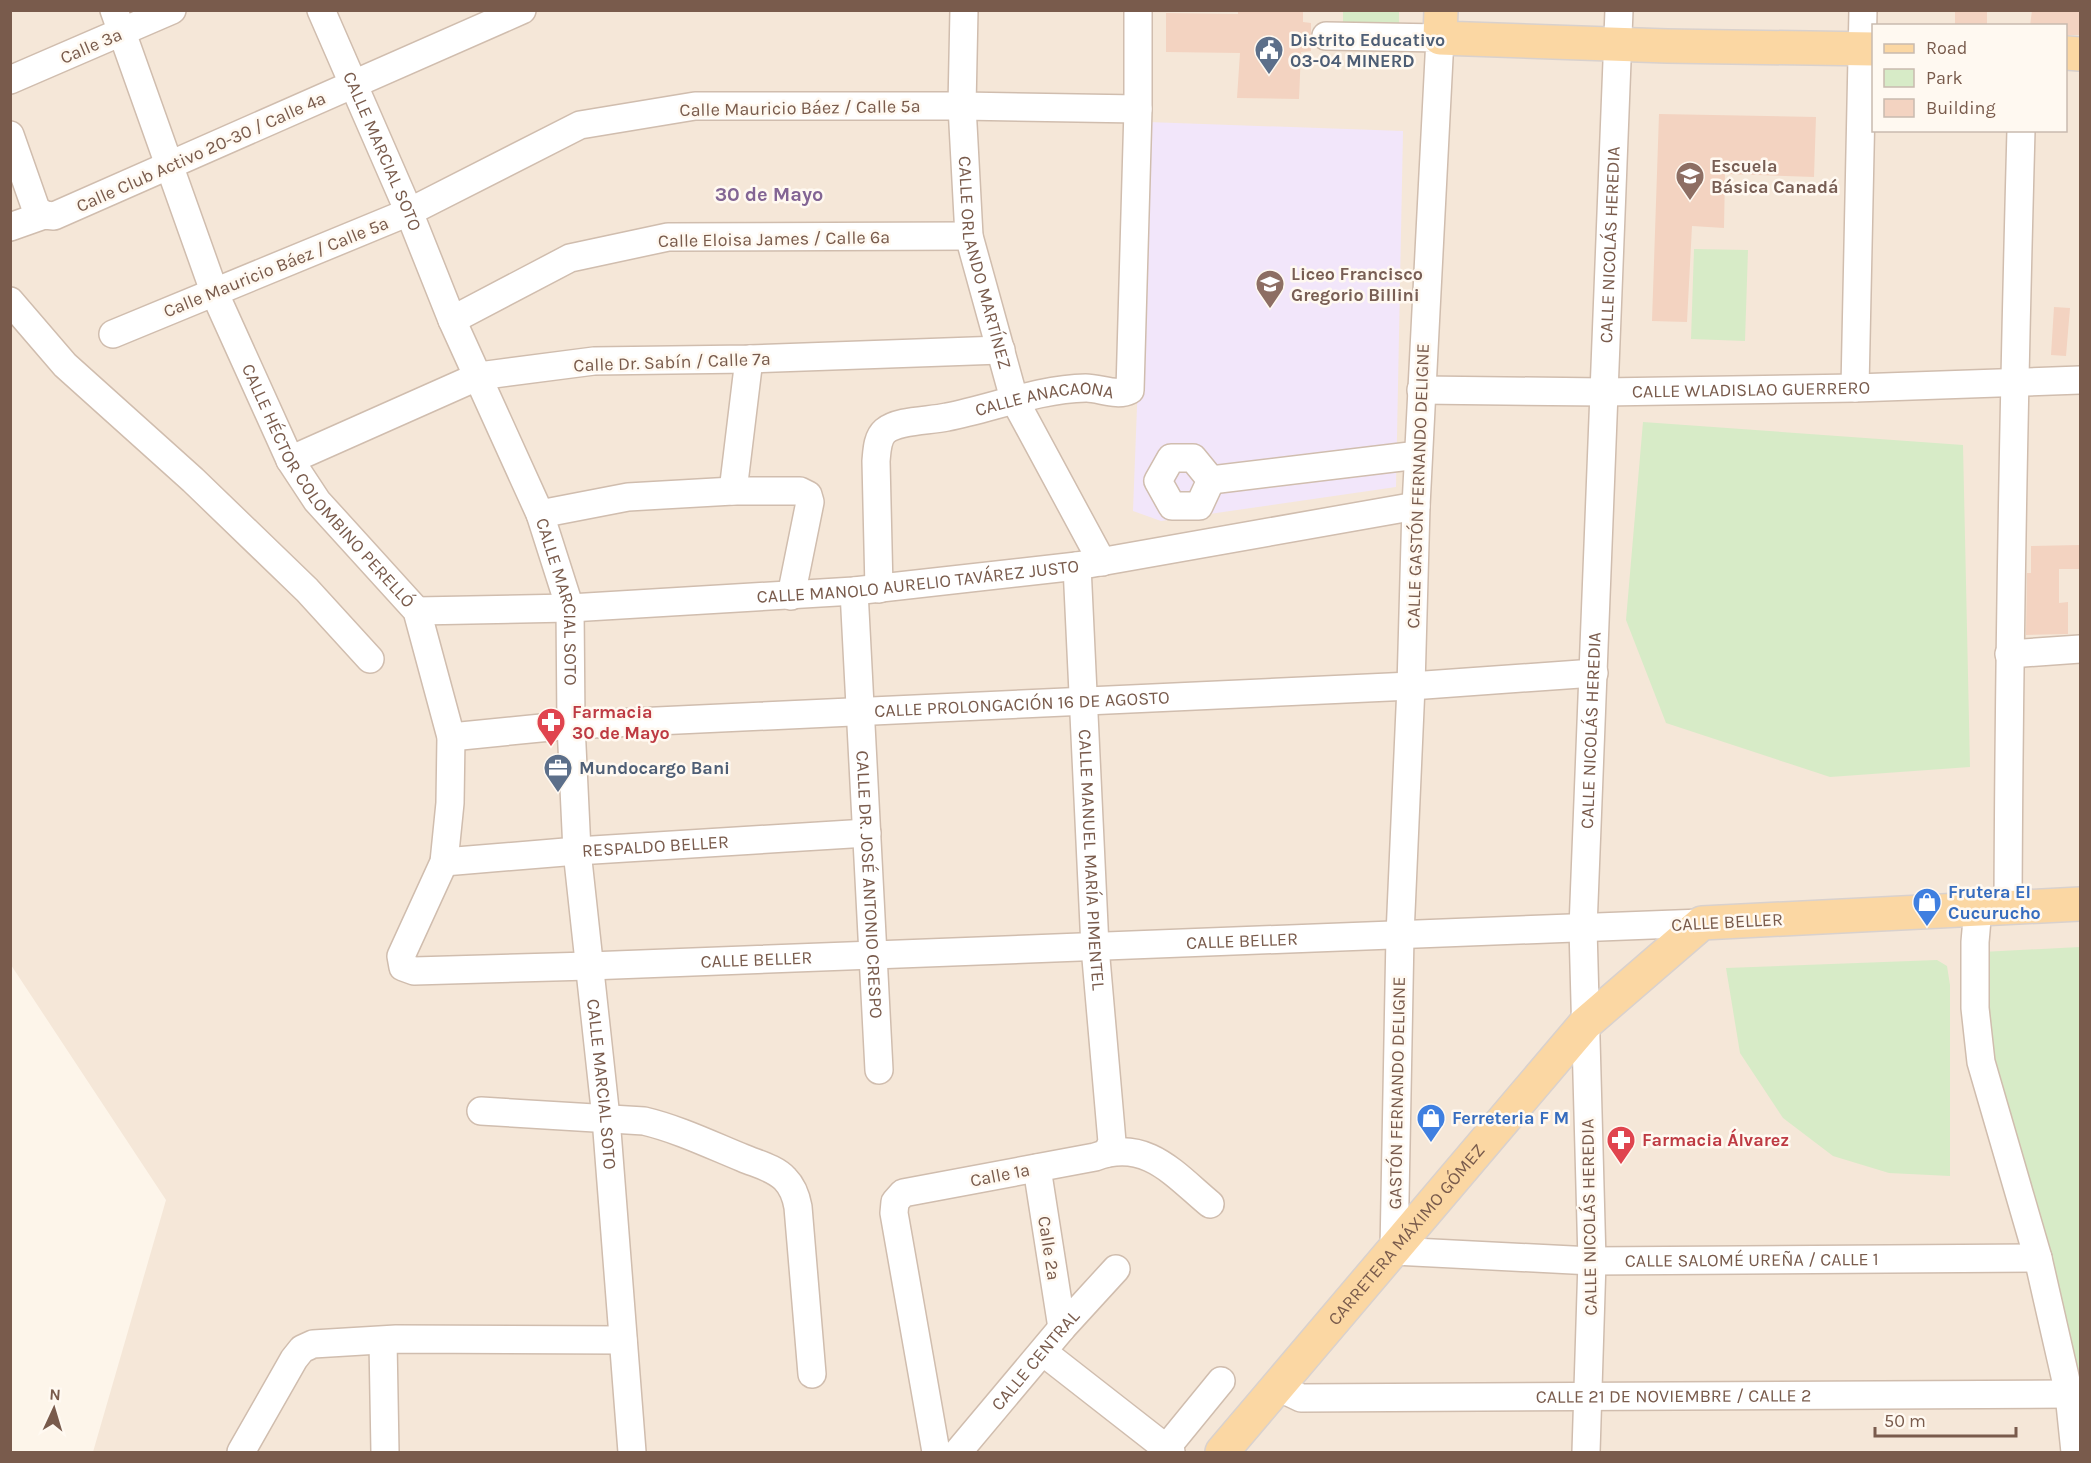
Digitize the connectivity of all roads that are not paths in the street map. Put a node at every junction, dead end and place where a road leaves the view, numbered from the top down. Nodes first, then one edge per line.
1 (172, 10) edge
2 (321, 10) edge
3 (522, 10) edge
4 (964, 10) edge
5 (1138, 10) edge
6 (1619, 10) edge
7 (1863, 10) edge
8 (118, 22) edge
9 (1440, 24) edge
10 (1326, 36) dead end
11 (1618, 44) junction
12 (1868, 49) edge
13 (10, 80) edge
14 (354, 84) junction
15 (962, 106) junction
16 (1138, 109) junction
17 (2022, 132) edge
18 (10, 135) edge
19 (168, 166) junction
20 (410, 212) junction
21 (44, 215) junction
22 (10, 227) edge
23 (969, 236) junction
24 (214, 294) junction
25 (10, 301) edge
26 (452, 320) junction
27 (113, 334) dead end
28 (1001, 350) junction
29 (749, 359) junction
30 (478, 376) junction
31 (2080, 380) edge
32 (2014, 381) junction
33 (1855, 388) junction
34 (1421, 390) junction
35 (1604, 392) junction
36 (1014, 399) junction
37 (1418, 454) junction
38 (290, 460) junction
39 (1211, 480) dead end
40 (733, 491) junction
41 (1416, 506) junction
42 (540, 514) junction
43 (1089, 564) junction
44 (866, 590) junction
45 (791, 596) junction
46 (570, 608) junction
47 (417, 611) junction
48 (2080, 649) edge
49 (2009, 654) junction
50 (370, 658) dead end
51 (1594, 673) junction
52 (1411, 686) junction
53 (1084, 702) junction
54 (860, 713) junction
55 (571, 725) junction
56 (451, 737) junction
57 (867, 833) junction
58 (578, 851) junction
59 (444, 862) junction
60 (2080, 904) edge
61 (1993, 907) junction
62 (1702, 923) junction
63 (1583, 928) junction
64 (1400, 935) junction
65 (1095, 947) junction
66 (873, 955) junction
67 (589, 966) junction
68 (403, 967) joint
69 (1585, 1024) junction
70 (879, 1070) dead end
71 (481, 1111) dead end
72 (606, 1118) junction
73 (1107, 1153) junction
74 (1036, 1168) junction
75 (1210, 1204) dead end
76 (1394, 1251) junction
77 (2038, 1258) junction
78 (1592, 1261) junction
79 (1116, 1269) dead end
80 (1062, 1328) junction
81 (623, 1340) junction
82 (383, 1341) junction
83 (1043, 1352) junction
84 (812, 1374) dead end
85 (1221, 1381) dead end
86 (1278, 1387) junction
87 (2069, 1394) junction
88 (1588, 1397) junction
89 (1167, 1451) edge
90 (241, 1452) edge
91 (385, 1452) edge
92 (632, 1452) edge
93 (936, 1452) edge
94 (958, 1452) edge
95 (1222, 1452) edge
96 (1586, 1452) edge
97 (2075, 1452) edge

1 - 8 street, Calle 3ª
2 - 14 street, CALLE MARCIAL SOTO
3 - 14 street, Calle Club Activo 20-30 / Calle 4ª
4 - 15 street, CALLE ORLANDO MARTÍNEZ
5 - 16 street, CALLE ANACAONA
6 - 11 street, CALLE NICOLÁS HEREDIA
7 - 12 street
8 - 13 street, Calle 3ª
8 - 19 street, CALLE HÉCTOR COLOMBINO PERELLÓ
9 - 10 street
9 - 11 main road
9 - 34 street, CALLE GASTÓN FERNANDO DELIGNE
11 - 12 main road
11 - 35 street, CALLE NICOLÁS HEREDIA
12 - 33 street
14 - 19 street, Calle Club Activo 20-30 / Calle 4ª
14 - 20 street, CALLE MARCIAL SOTO
15 - 16 street, Calle Mauricio Báez / Calle 5ª
15 - 20 street, Calle Mauricio Báez / Calle 5ª
15 - 23 street, CALLE ORLANDO MARTÍNEZ
16 - 36 street, CALLE ANACAONA
17 - 32 street
18 - 21 street
19 - 21 street, Calle Club Activo 20-30 / Calle 4ª
19 - 24 street, CALLE HÉCTOR COLOMBINO PERELLÓ
20 - 24 street, Calle Mauricio Báez / Calle 5ª
20 - 26 street, CALLE MARCIAL SOTO
21 - 22 street, Calle Club Activo 20-30 / Calle 4ª
23 - 26 street, Calle Eloisa James / Calle 6ª
23 - 28 street, CALLE ORLANDO MARTÍNEZ
24 - 27 street, Calle Mauricio Báez / Calle 5ª
24 - 38 street, CALLE HÉCTOR COLOMBINO PERELLÓ
25 - 50 street
26 - 30 street, CALLE MARCIAL SOTO
28 - 29 street, Calle Dr. Sabín / Calle 7ª
28 - 36 street, CALLE ORLANDO MARTÍNEZ
29 - 30 street, Calle Dr. Sabín / Calle 7ª
29 - 40 street
30 - 38 street, Calle Dr. Sabín / Calle 7ª
30 - 42 street, CALLE MARCIAL SOTO
31 - 32 street, CALLE WLADISLAO GUERRERO
32 - 33 street, CALLE WLADISLAO GUERRERO
32 - 49 street
33 - 35 street, CALLE WLADISLAO GUERRERO
34 - 35 street, CALLE WLADISLAO GUERRERO
34 - 37 street, CALLE GASTÓN FERNANDO DELIGNE
35 - 51 street, CALLE NICOLÁS HEREDIA
36 - 43 street, CALLE ORLANDO MARTÍNEZ
36 - 44 street, CALLE ANACAONA
37 - 39 street
37 - 41 street, CALLE GASTÓN FERNANDO DELIGNE
38 - 47 street, CALLE HÉCTOR COLOMBINO PERELLÓ
40 - 42 street
40 - 45 street
41 - 43 street, CALLE MANOLO AURELIO TAVÁREZ JUSTO
41 - 52 street, CALLE GASTÓN FERNANDO DELIGNE
42 - 46 street, CALLE MARCIAL SOTO
43 - 44 street, CALLE MANOLO AURELIO TAVÁREZ JUSTO
43 - 53 street, CALLE MANUEL MARÍA PIMENTEL
44 - 45 street, CALLE MANOLO AURELIO TAVÁREZ JUSTO
44 - 54 street, CALLE DR. JOSÉ ANTONIO CRESPO
45 - 46 street, CALLE MANOLO AURELIO TAVÁREZ JUSTO
46 - 47 street, CALLE MANOLO AURELIO TAVÁREZ JUSTO
46 - 55 street, CALLE MARCIAL SOTO
47 - 56 street, CALLE HÉCTOR COLOMBINO PERELLÓ
48 - 49 street
49 - 61 street
51 - 52 street, CALLE PROLONGACIÓN 16 DE AGOSTO
51 - 63 street, CALLE NICOLÁS HEREDIA
52 - 53 street, CALLE PROLONGACIÓN 16 DE AGOSTO
52 - 64 street, CALLE GASTÓN FERNANDO DELIGNE
53 - 54 street, CALLE PROLONGACIÓN 16 DE AGOSTO
53 - 65 street, CALLE MANUEL MARÍA PIMENTEL
54 - 55 street, CALLE PROLONGACIÓN 16 DE AGOSTO
54 - 57 street, CALLE DR. JOSÉ ANTONIO CRESPO
55 - 56 street, CALLE PROLONGACIÓN 16 DE AGOSTO
55 - 58 street, CALLE MARCIAL SOTO
56 - 59 street, CALLE HÉCTOR COLOMBINO PERELLÓ
57 - 58 street, RESPALDO BELLER
57 - 66 street, CALLE DR. JOSÉ ANTONIO CRESPO
58 - 59 street, RESPALDO BELLER
58 - 67 street, CALLE MARCIAL SOTO
59 - 68 street, CALLE HÉCTOR COLOMBINO PERELLÓ
60 - 61 main road, CALLE BELLER
61 - 62 main road, CALLE BELLER
61 - 77 street
62 - 63 street, CALLE BELLER
62 - 69 main road, CARRETERA MÁXIMO GÓMEZ
63 - 64 street, CALLE BELLER
63 - 69 street, CALLE NICOLÁS HEREDIA
64 - 65 street, CALLE BELLER
64 - 76 street, GASTÓN FERNANDO DELIGNE
65 - 66 street, CALLE BELLER
65 - 73 street, CALLE MANUEL MARÍA PIMENTEL
66 - 67 street, CALLE BELLER
66 - 70 street, CALLE DR. JOSÉ ANTONIO CRESPO
67 - 68 street, CALLE BELLER
67 - 72 street, CALLE MARCIAL SOTO
69 - 76 main road, CARRETERA MÁXIMO GÓMEZ
69 - 78 street, CALLE NICOLÁS HEREDIA
71 - 72 street
72 - 81 street, CALLE MARCIAL SOTO
72 - 84 street
73 - 74 street, Calle 1ª
73 - 75 street, Calle 1ª
74 - 80 street, Calle 2ª
74 - 93 street, Calle 1ª
76 - 78 street, CALLE SALOMÉ UREÑA / CALLE 1
76 - 86 main road, CARRETERA MÁXIMO GÓMEZ
77 - 78 street, CALLE SALOMÉ UREÑA / CALLE 1
77 - 87 street
78 - 88 street, CALLE NICOLÁS HEREDIA
79 - 80 street, CALLE CENTRAL
80 - 83 street, CALLE CENTRAL
81 - 82 street
81 - 92 street, CALLE MARCIAL SOTO
82 - 90 street
82 - 91 street
83 - 89 street
83 - 94 street, CALLE CENTRAL
85 - 89 street
86 - 88 street, CALLE 21 DE NOVIEMBRE / CALLE 2
86 - 95 main road, CARRETERA MÁXIMO GÓMEZ
87 - 88 street, CALLE 21 DE NOVIEMBRE / CALLE 2
87 - 97 street
88 - 96 street, CALLE NICOLÁS HEREDIA

